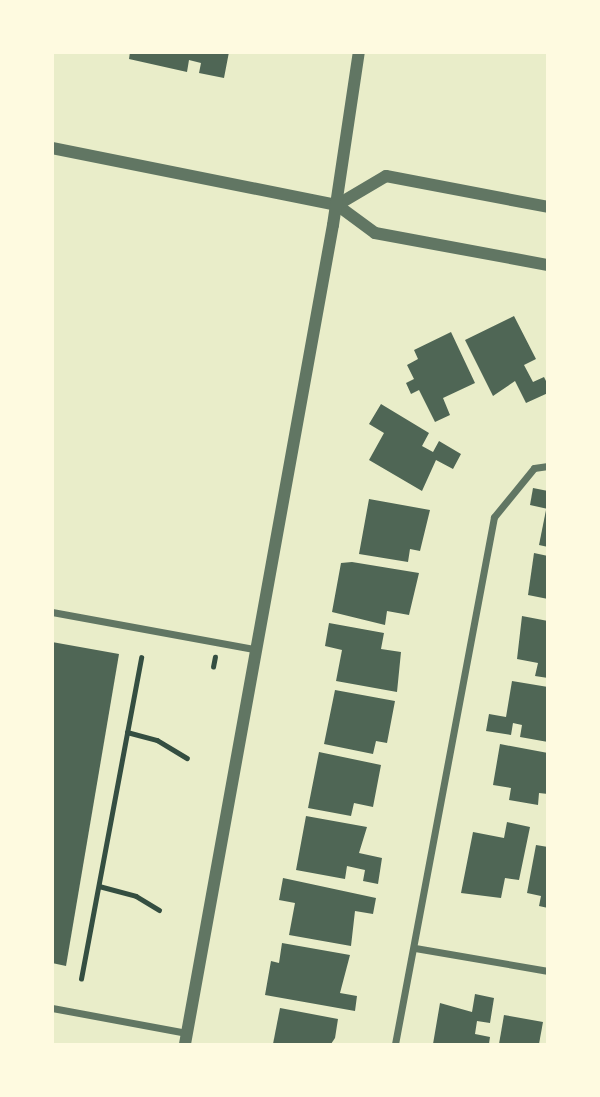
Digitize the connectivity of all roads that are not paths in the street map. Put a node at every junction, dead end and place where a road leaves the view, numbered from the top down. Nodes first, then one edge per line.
1 (359, 52) edge
2 (52, 148) edge
3 (337, 205) junction
4 (548, 207) edge
5 (548, 265) edge
6 (548, 466) edge
7 (52, 612) edge
8 (254, 649) junction
9 (415, 948) junction
10 (548, 971) edge
11 (52, 1008) edge
12 (186, 1039) edge
13 (396, 1045) edge

1 - 3 street
2 - 3 street
3 - 4 street
3 - 5 street
3 - 8 street
6 - 9 street
7 - 8 street
8 - 12 street
9 - 10 street
9 - 13 street
11 - 12 street

